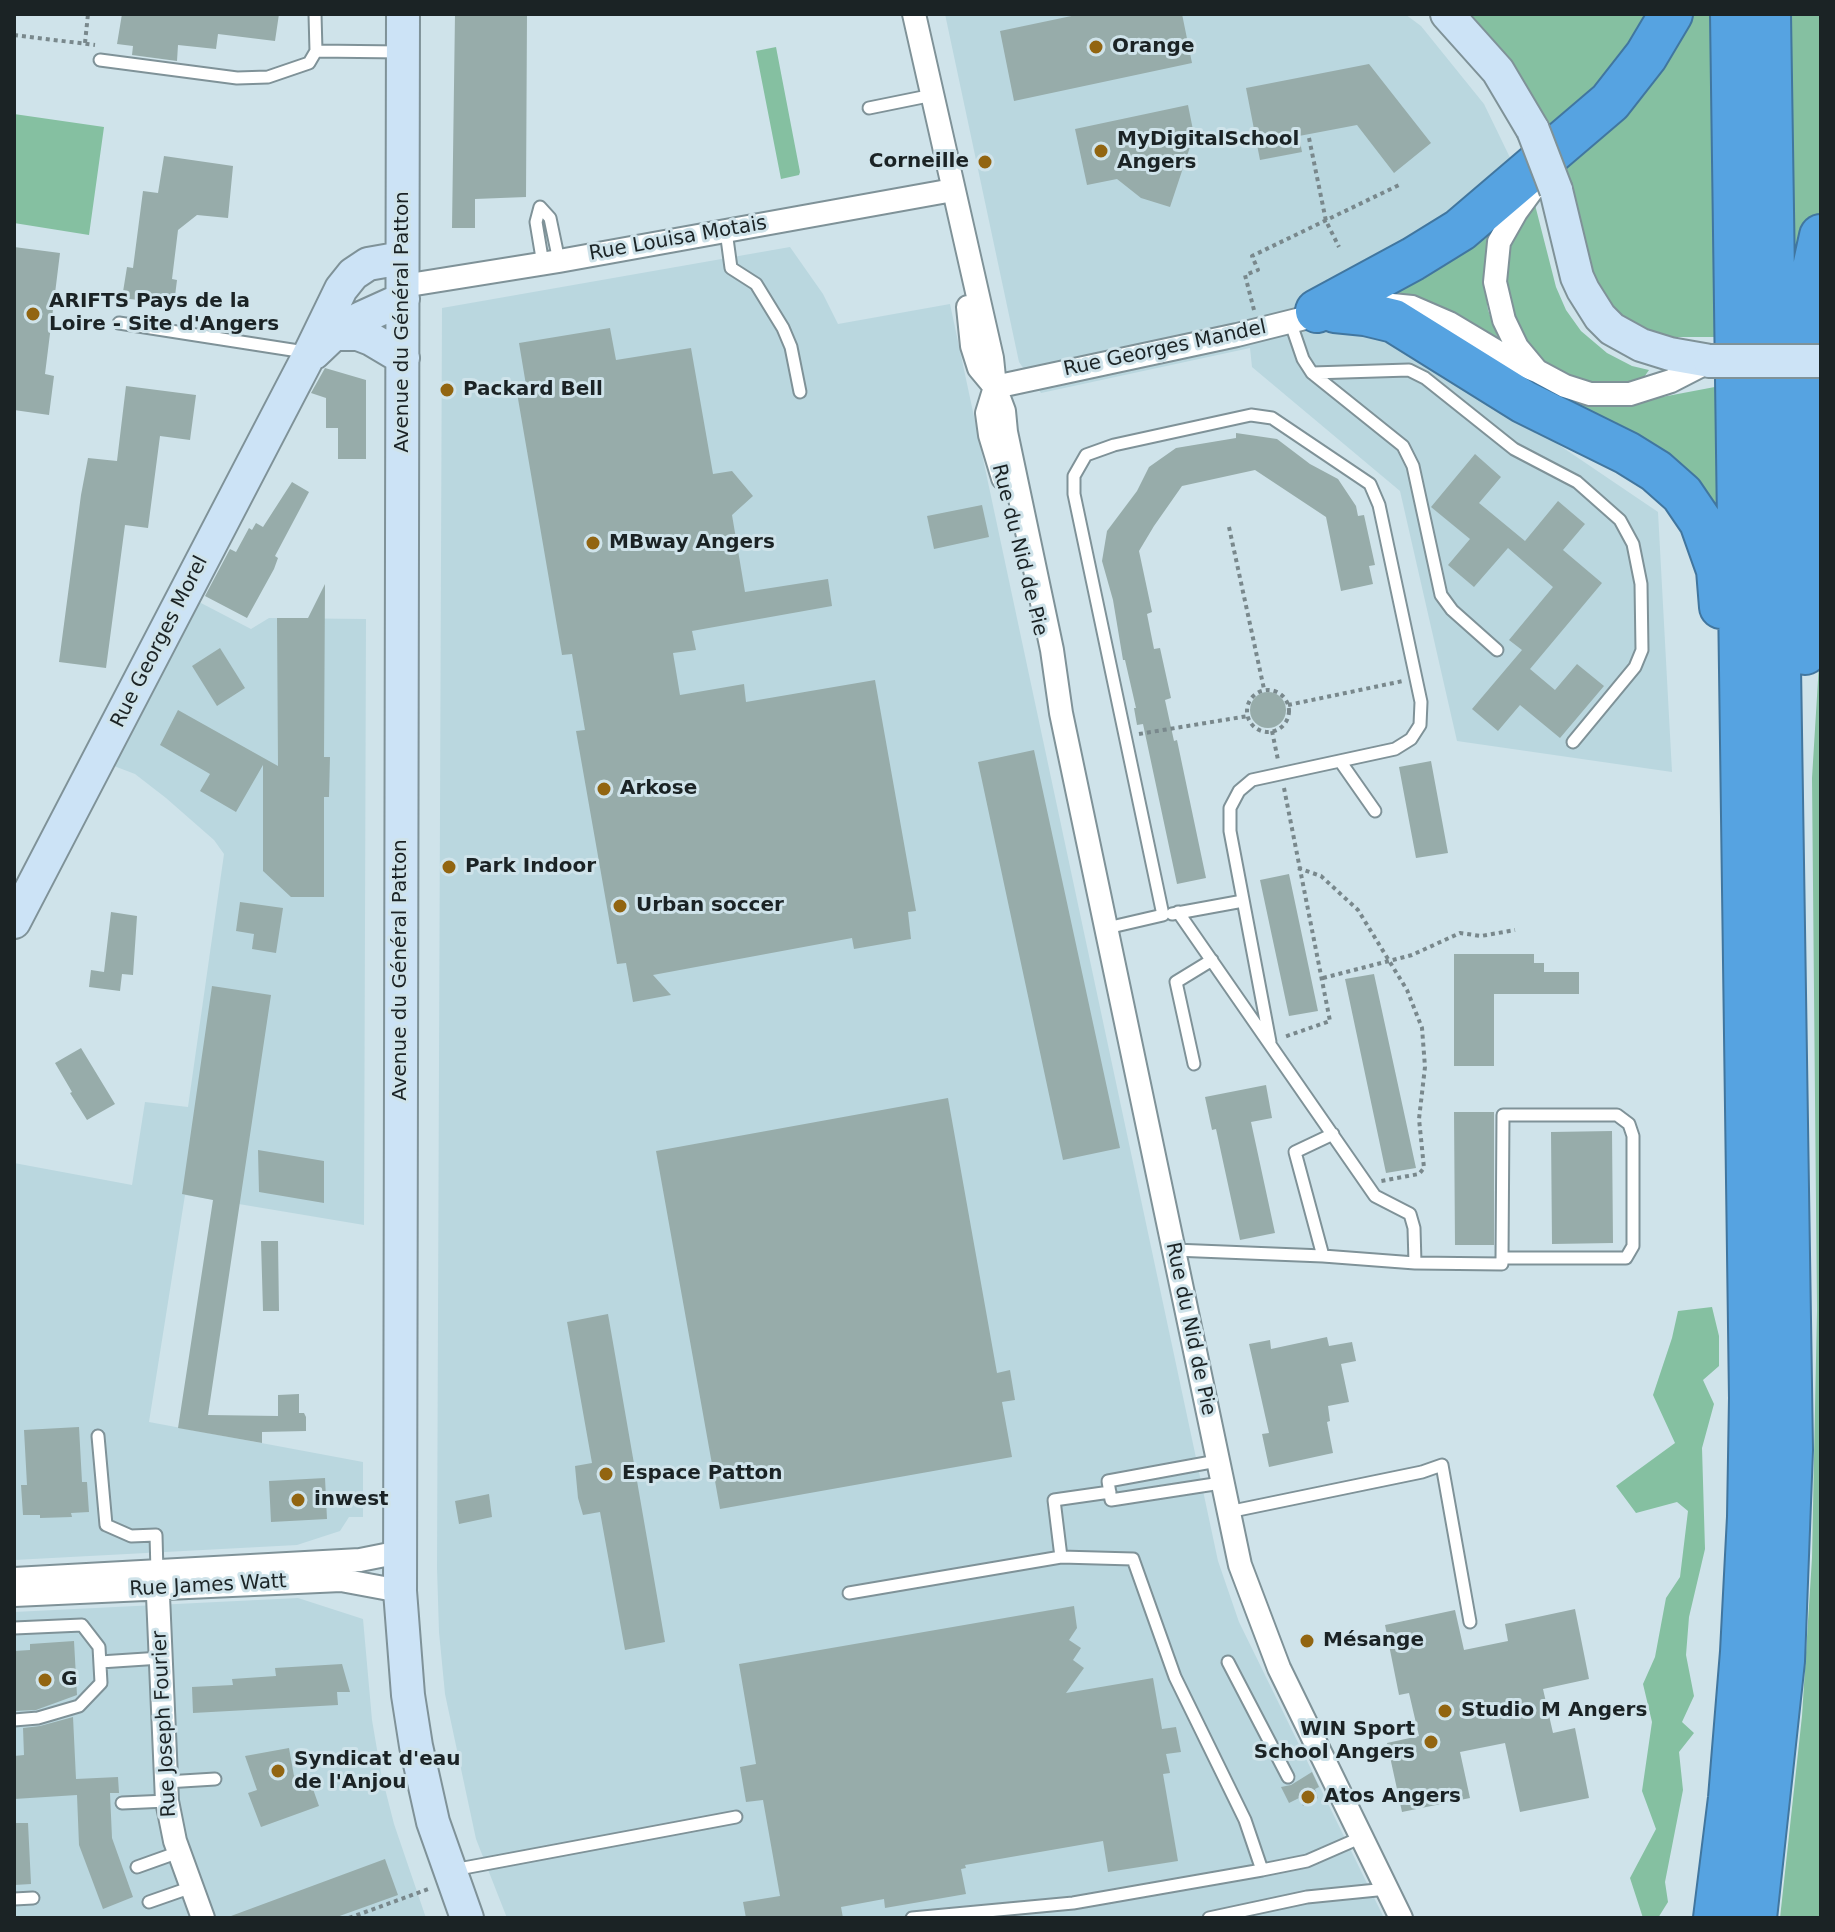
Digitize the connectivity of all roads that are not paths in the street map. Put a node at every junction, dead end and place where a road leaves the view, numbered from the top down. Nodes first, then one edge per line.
1 (315, 14) edge
2 (403, 14) edge
3 (1447, 14) edge
4 (1671, 14) edge
5 (1732, 14) edge
6 (1769, 14) edge
7 (917, 20) edge
8 (316, 51) junction
9 (403, 52) junction
10 (100, 60) dead end
11 (933, 95) junction
12 (1610, 102) junction
13 (869, 108) dead end
14 (953, 190) junction
15 (726, 231) junction
16 (1821, 236) edge
17 (403, 281) junction
18 (341, 289) junction
19 (1311, 316) junction
20 (119, 323) dead end
21 (328, 342) junction
22 (403, 358) junction
23 (1710, 361) junction
24 (1821, 361) edge
25 (1537, 371) junction
26 (1312, 373) junction
27 (995, 387) junction
28 (800, 392) dead end
29 (1821, 539) edge
30 (1497, 650) dead end
31 (1805, 650) junction
32 (1742, 700) junction
33 (1573, 742) dead end
34 (1340, 761) junction
35 (1375, 811) dead end
36 (24, 880) edge
37 (1243, 901) junction
38 (1178, 912) junction
39 (1163, 915) junction
40 (14, 922) edge
41 (1107, 928) junction
42 (1212, 960) junction
43 (1270, 1042) junction
44 (1194, 1064) dead end
45 (1333, 1134) junction
46 (1788, 1189) junction
47 (1174, 1250) junction
48 (1323, 1256) junction
49 (1502, 1258) junction
50 (1415, 1263) junction
51 (98, 1436) dead end
52 (1219, 1472) junction
53 (1110, 1491) junction
54 (1228, 1512) junction
55 (400, 1552) junction
56 (1061, 1557) junction
57 (14, 1579) edge
58 (158, 1580) junction
59 (400, 1591) junction
60 (849, 1593) dead end
61 (14, 1595) edge
62 (1470, 1622) dead end
63 (14, 1628) edge
64 (161, 1658) junction
65 (100, 1662) junction
66 (1228, 1662) dead end
67 (14, 1720) edge
68 (1288, 1777) dead end
69 (215, 1779) dead end
70 (167, 1791) junction
71 (122, 1803) dead end
72 (736, 1817) dead end
73 (1362, 1837) junction
74 (179, 1852) junction
75 (137, 1867) dead end
76 (1262, 1870) junction
77 (444, 1878) junction
78 (192, 1887) junction
79 (1388, 1889) junction
80 (33, 1898) dead end
81 (14, 1899) edge
82 (149, 1902) dead end
83 (1251, 1908) junction
84 (203, 1918) edge
85 (467, 1918) edge
86 (912, 1918) edge
87 (1209, 1918) edge
88 (1262, 1918) edge
89 (1401, 1918) edge
90 (1715, 1918) edge
91 (1755, 1918) edge

1 - 8 lane
2 - 9 street, Avenue du Général Patton
3 - 23 street, bridge
4 - 12 highway
5 - 32 highway
6 - 46 highway
7 - 11 street, Rue du Nid de Pie
8 - 9 lane
8 - 10 lane
9 - 17 street, Avenue du Général Patton
11 - 13 lane
11 - 14 street, Rue du Nid de Pie
12 - 19 highway
12 - 25 street
14 - 15 street, Rue Louisa Motais
14 - 27 street, Rue du Nid de Pie
15 - 17 street, Rue Louisa Motais
15 - 28 lane
16 - 31 highway
17 - 18 street, Rue Georges Morel
17 - 21 street
17 - 22 street, Avenue du Général Patton
18 - 21 street, Rue Georges Morel
18 - 21 street
19 - 25 street, Rue Georges Mandel
19 - 26 lane
19 - 27 street, Rue Georges Mandel
19 - 32 highway
20 - 21 lane
21 - 22 street
21 - 36 street, Rue Georges Morel
22 - 55 street, Avenue du Général Patton
23 - 24 street, bridge
23 - 25 street, Rue Georges Mandel
26 - 30 lane
26 - 33 lane
27 - 41 street, Rue du Nid de Pie
29 - 31 highway
31 - 46 highway
32 - 90 highway
34 - 35 lane
34 - 37 lane
34 - 39 lane
36 - 40 street, Rue Georges Morel
37 - 38 lane
37 - 43 lane
38 - 39 lane
38 - 42 lane
39 - 41 lane
41 - 47 street, Rue du Nid de Pie
42 - 43 lane
42 - 44 lane
43 - 45 lane
45 - 48 lane
45 - 50 lane
46 - 91 highway
47 - 48 lane
47 - 52 street, Rue du Nid de Pie
48 - 50 lane
49 - 49 lane
49 - 50 lane
51 - 58 lane
52 - 53 lane
52 - 53 lane
52 - 54 street, Rue du Nid de Pie
53 - 56 lane
54 - 62 lane
54 - 73 street, Rue du Nid de Pie
55 - 58 street, Rue James Watt
55 - 59 street, Avenue du Général Patton
56 - 60 lane
56 - 76 lane
57 - 58 street, Rue James Watt
58 - 59 street, Rue James Watt
58 - 61 street, Rue James Watt
58 - 64 street, Rue Joseph Fourier
59 - 77 street, Avenue du Général Patton
63 - 65 lane
64 - 65 lane
64 - 70 street, Rue Joseph Fourier
65 - 67 lane
66 - 68 lane
69 - 70 lane
70 - 71 lane
70 - 74 street, Rue Joseph Fourier
72 - 77 lane
73 - 76 lane
73 - 79 street, Rue du Nid de Pie
74 - 75 lane
74 - 78 street, Rue Joseph Fourier
76 - 86 lane
77 - 85 street, Avenue du Général Patton
78 - 82 lane
78 - 84 street, Rue Joseph Fourier
79 - 83 lane
79 - 89 street, Rue du Nid de Pie
80 - 81 lane
83 - 87 lane
83 - 88 lane

